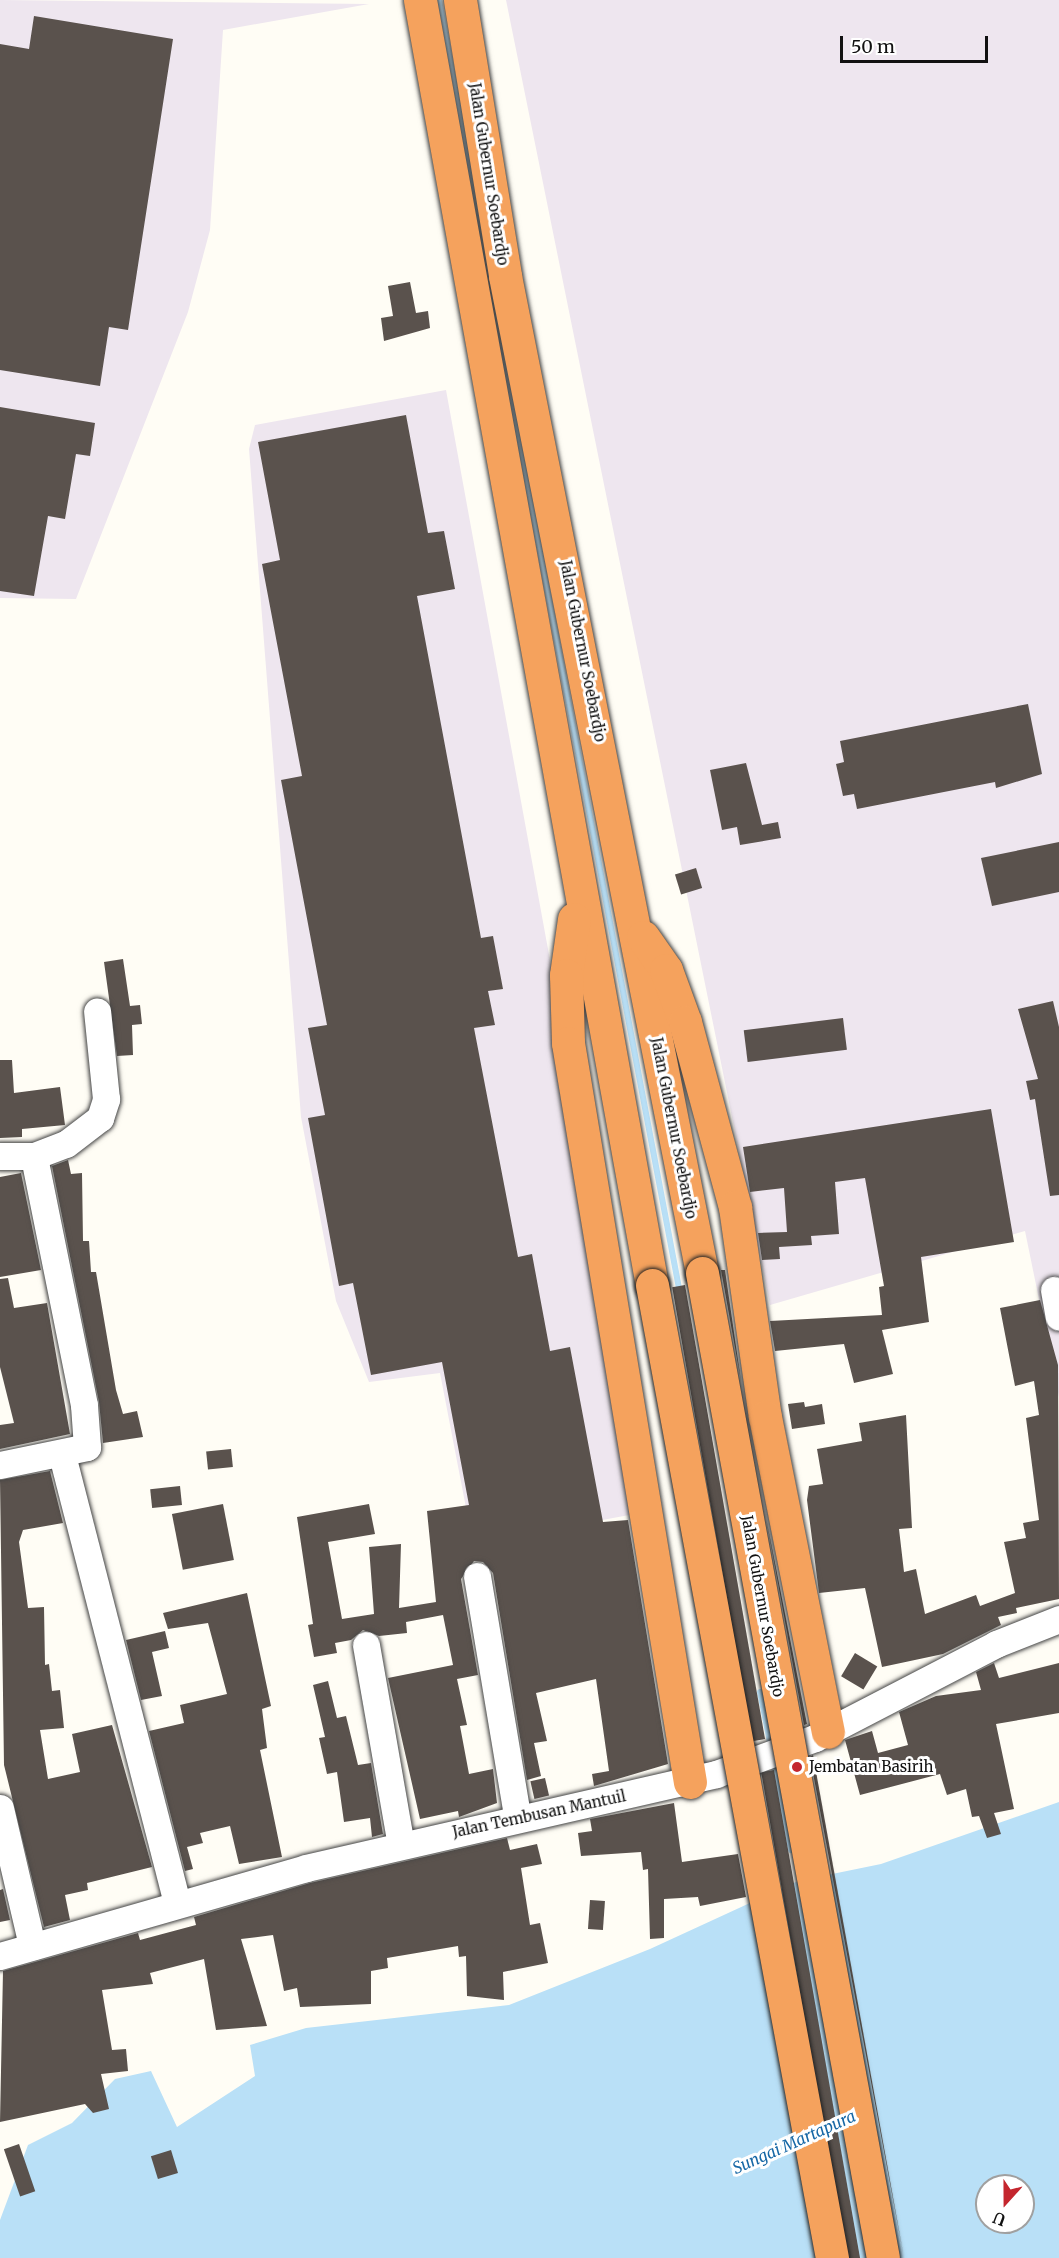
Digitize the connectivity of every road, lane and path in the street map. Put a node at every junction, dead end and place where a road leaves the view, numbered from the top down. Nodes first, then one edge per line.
1 (420, 0) edge
2 (460, 0) edge
3 (578, 889) junction
4 (635, 926) junction
5 (97, 1011) dead end
6 (0, 1156) edge
7 (34, 1156) junction
8 (637, 1200) junction
9 (595, 1207) junction
10 (1054, 1290) dead end
11 (1059, 1317) edge
12 (62, 1455) junction
13 (0, 1465) edge
14 (477, 1576) dead end
15 (1059, 1619) edge
16 (366, 1645) dead end
17 (828, 1732) junction
18 (690, 1782) junction
19 (0, 1808) edge
20 (516, 1816) junction
21 (401, 1845) junction
22 (177, 1902) junction
23 (32, 1946) junction
24 (0, 1956) edge
25 (831, 2258) edge
26 (883, 2258) edge

1 - 3 highway
2 - 4 highway, Jalan Gubernur Soebardjo
3 - 8 highway
3 - 9 highway
4 - 17 highway
4 - 26 highway, Jalan Gubernur Soebardjo, bridge
5 - 7 street
6 - 7 street
7 - 12 street
8 - 9 highway
8 - 25 highway, bridge
9 - 18 highway
10 - 11 street
12 - 13 street
12 - 22 street
14 - 20 street
15 - 17 street, Jalan Tembusan Mantuil
16 - 21 street
17 - 18 street, Jalan Tembusan Mantuil
18 - 20 street, Jalan Tembusan Mantuil
19 - 23 street
20 - 21 street, Jalan Tembusan Mantuil
21 - 22 street, Jalan Tembusan Mantuil
22 - 23 street, Jalan Tembusan Mantuil
23 - 24 street, Jalan Tembusan Mantuil

